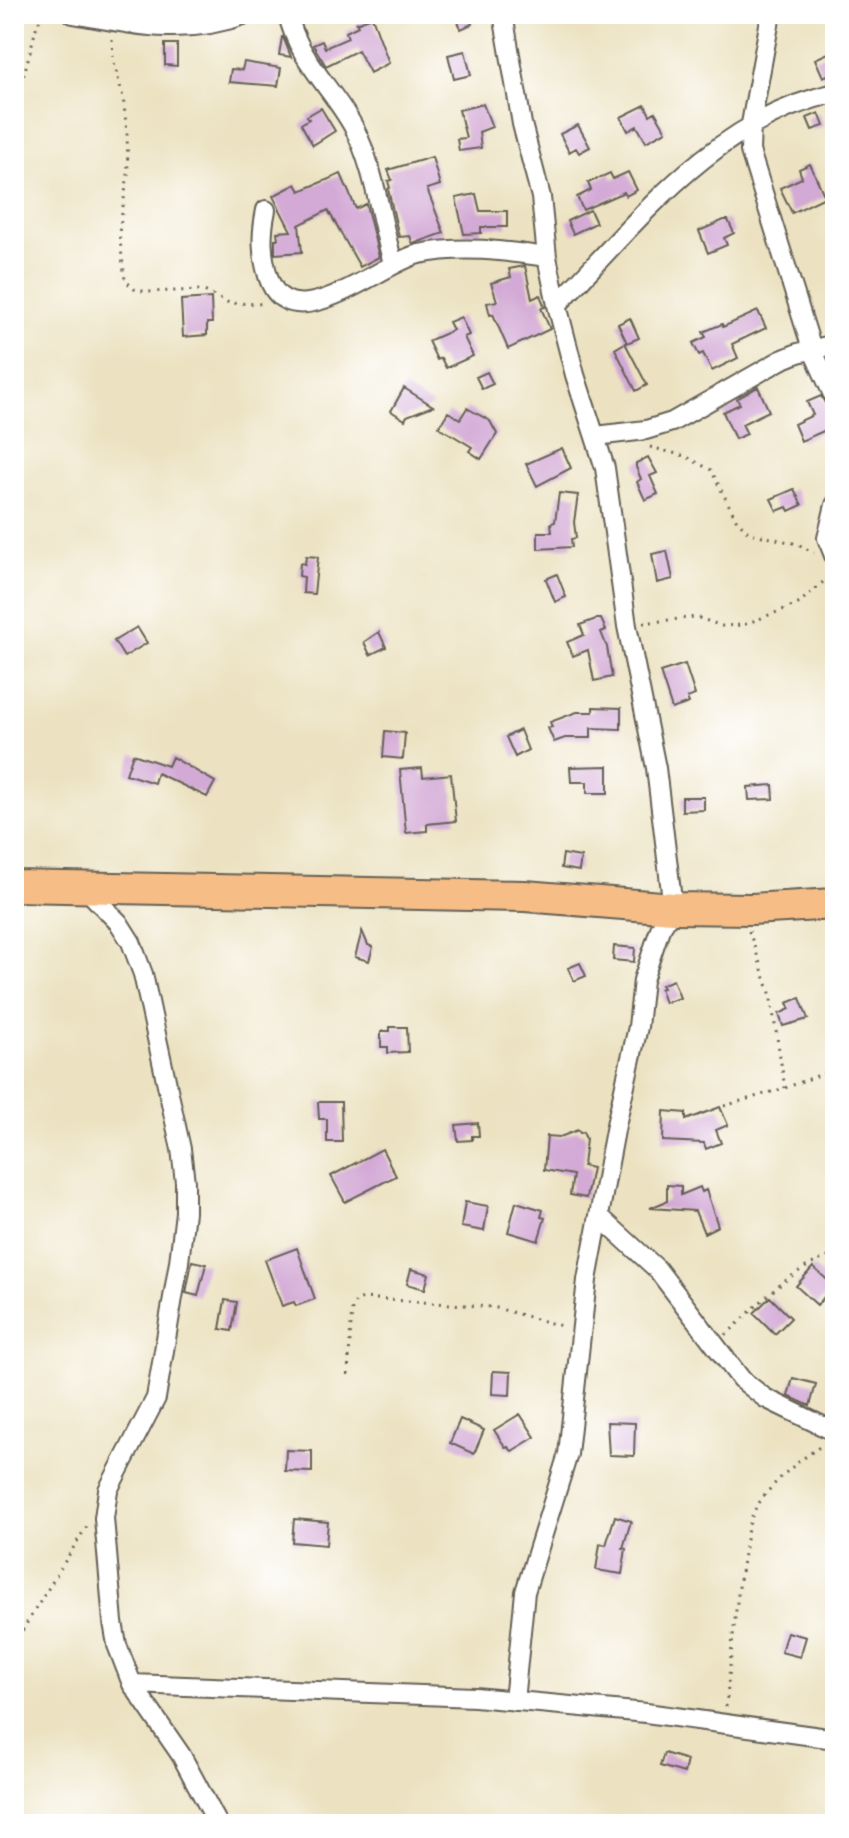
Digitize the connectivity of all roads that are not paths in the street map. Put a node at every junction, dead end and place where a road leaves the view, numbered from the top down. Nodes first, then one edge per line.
1 (73, 14) edge
2 (247, 14) edge
3 (288, 14) edge
4 (503, 14) edge
5 (771, 14) edge
6 (835, 93) edge
7 (758, 94) junction
8 (781, 109) junction
9 (751, 124) junction
10 (266, 210) dead end
11 (547, 257) junction
12 (393, 263) junction
13 (557, 305) junction
14 (835, 344) edge
15 (812, 349) junction
16 (835, 399) edge
17 (596, 436) junction
18 (835, 505) edge
19 (830, 559) edge
20 (14, 886) edge
21 (86, 889) junction
22 (835, 904) edge
23 (673, 908) junction
24 (599, 1216) junction
25 (835, 1434) edge
26 (132, 1684) junction
27 (514, 1701) junction
28 (835, 1739) edge
29 (218, 1824) edge

1 - 2 street
3 - 12 street
4 - 11 street
5 - 7 street
6 - 8 street
7 - 8 street
7 - 9 street
8 - 9 street
9 - 13 street
9 - 15 street
10 - 12 street
11 - 12 street
11 - 13 street
13 - 17 street
14 - 15 street
15 - 16 street
15 - 17 street
17 - 23 street
18 - 19 street
20 - 21 main road
21 - 23 main road
21 - 26 street
22 - 23 main road
23 - 24 street
24 - 25 street
24 - 27 street
26 - 27 street
26 - 29 street
27 - 28 street

